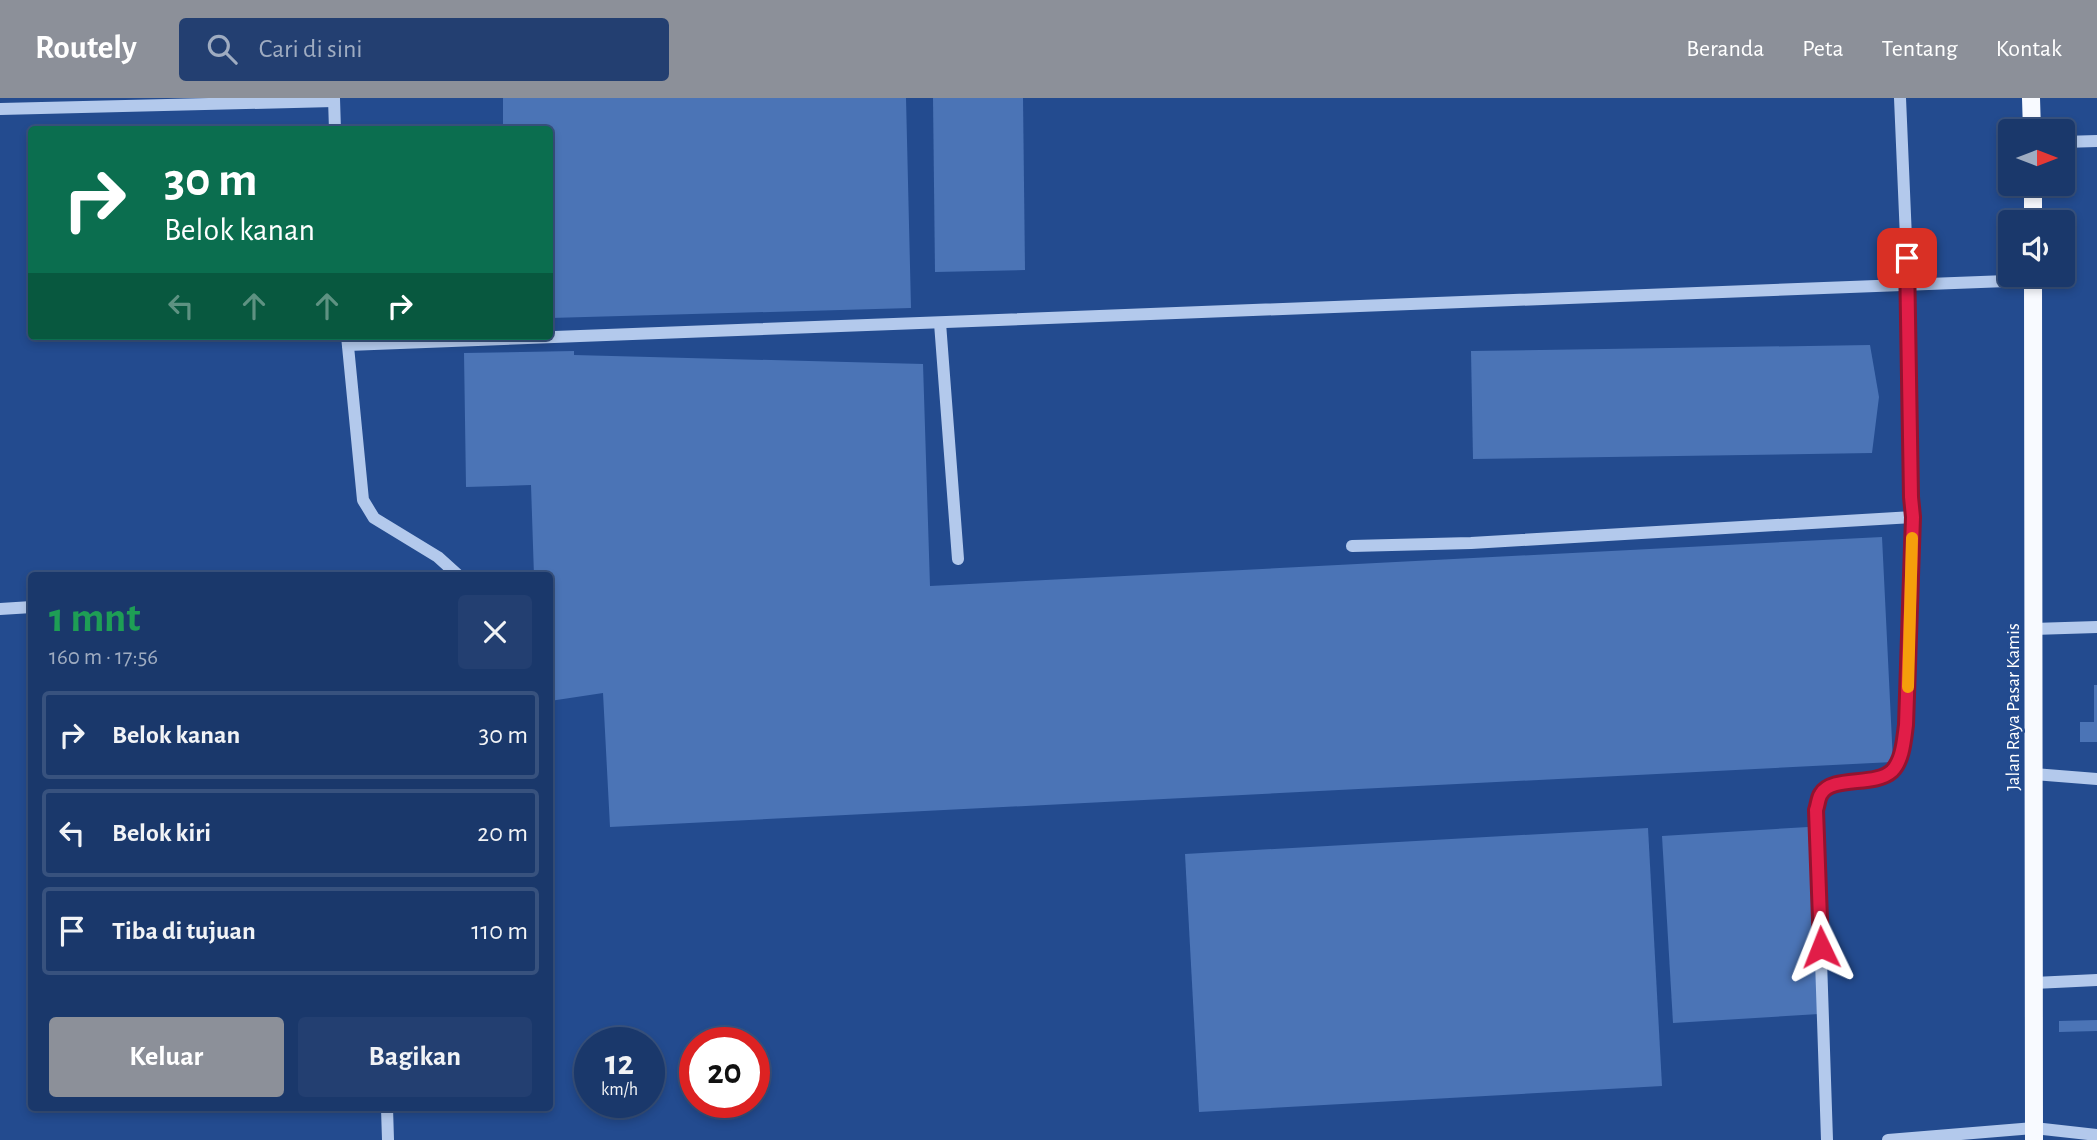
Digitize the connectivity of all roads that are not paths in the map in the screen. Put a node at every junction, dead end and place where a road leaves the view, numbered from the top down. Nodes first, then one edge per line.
1 (1900, 98) edge
2 (2031, 98) edge
3 (334, 99) edge
4 (0, 108) edge
5 (2032, 119) edge
6 (335, 126) edge
7 (2097, 141) edge
8 (2076, 142) edge
9 (1998, 280) edge
10 (1908, 285) junction
11 (2033, 287) edge
12 (940, 323) junction
13 (553, 335) edge
14 (381, 340) edge
15 (348, 341) edge
16 (1913, 517) junction
17 (1352, 546) dead end
18 (958, 558) dead end
19 (455, 572) edge
20 (28, 607) edge
21 (0, 608) edge
22 (2097, 627) edge
23 (2033, 629) junction
24 (2034, 774) junction
25 (2097, 779) edge
26 (2097, 980) edge
27 (2034, 983) junction
28 (387, 1111) edge
29 (2034, 1134) edge
30 (2097, 1135) edge
31 (388, 1140) edge
32 (1826, 1140) edge
33 (1888, 1140) edge

1 - 10 street
2 - 5 main road
3 - 4 street
3 - 6 street
7 - 8 street
9 - 10 street
10 - 12 street
10 - 16 street
11 - 23 main road, Jalan Raya Pasar Kamis
12 - 13 street
12 - 18 street
14 - 15 street
15 - 19 street
16 - 17 street
16 - 32 street
20 - 21 street
22 - 23 street
23 - 24 main road, Jalan Raya Pasar Kamis
24 - 25 street
24 - 27 main road, Jalan Raya Pasar Kamis
26 - 27 street
27 - 29 main road, Jalan Raya Pasar Kamis
28 - 31 street
29 - 30 street
29 - 33 street

